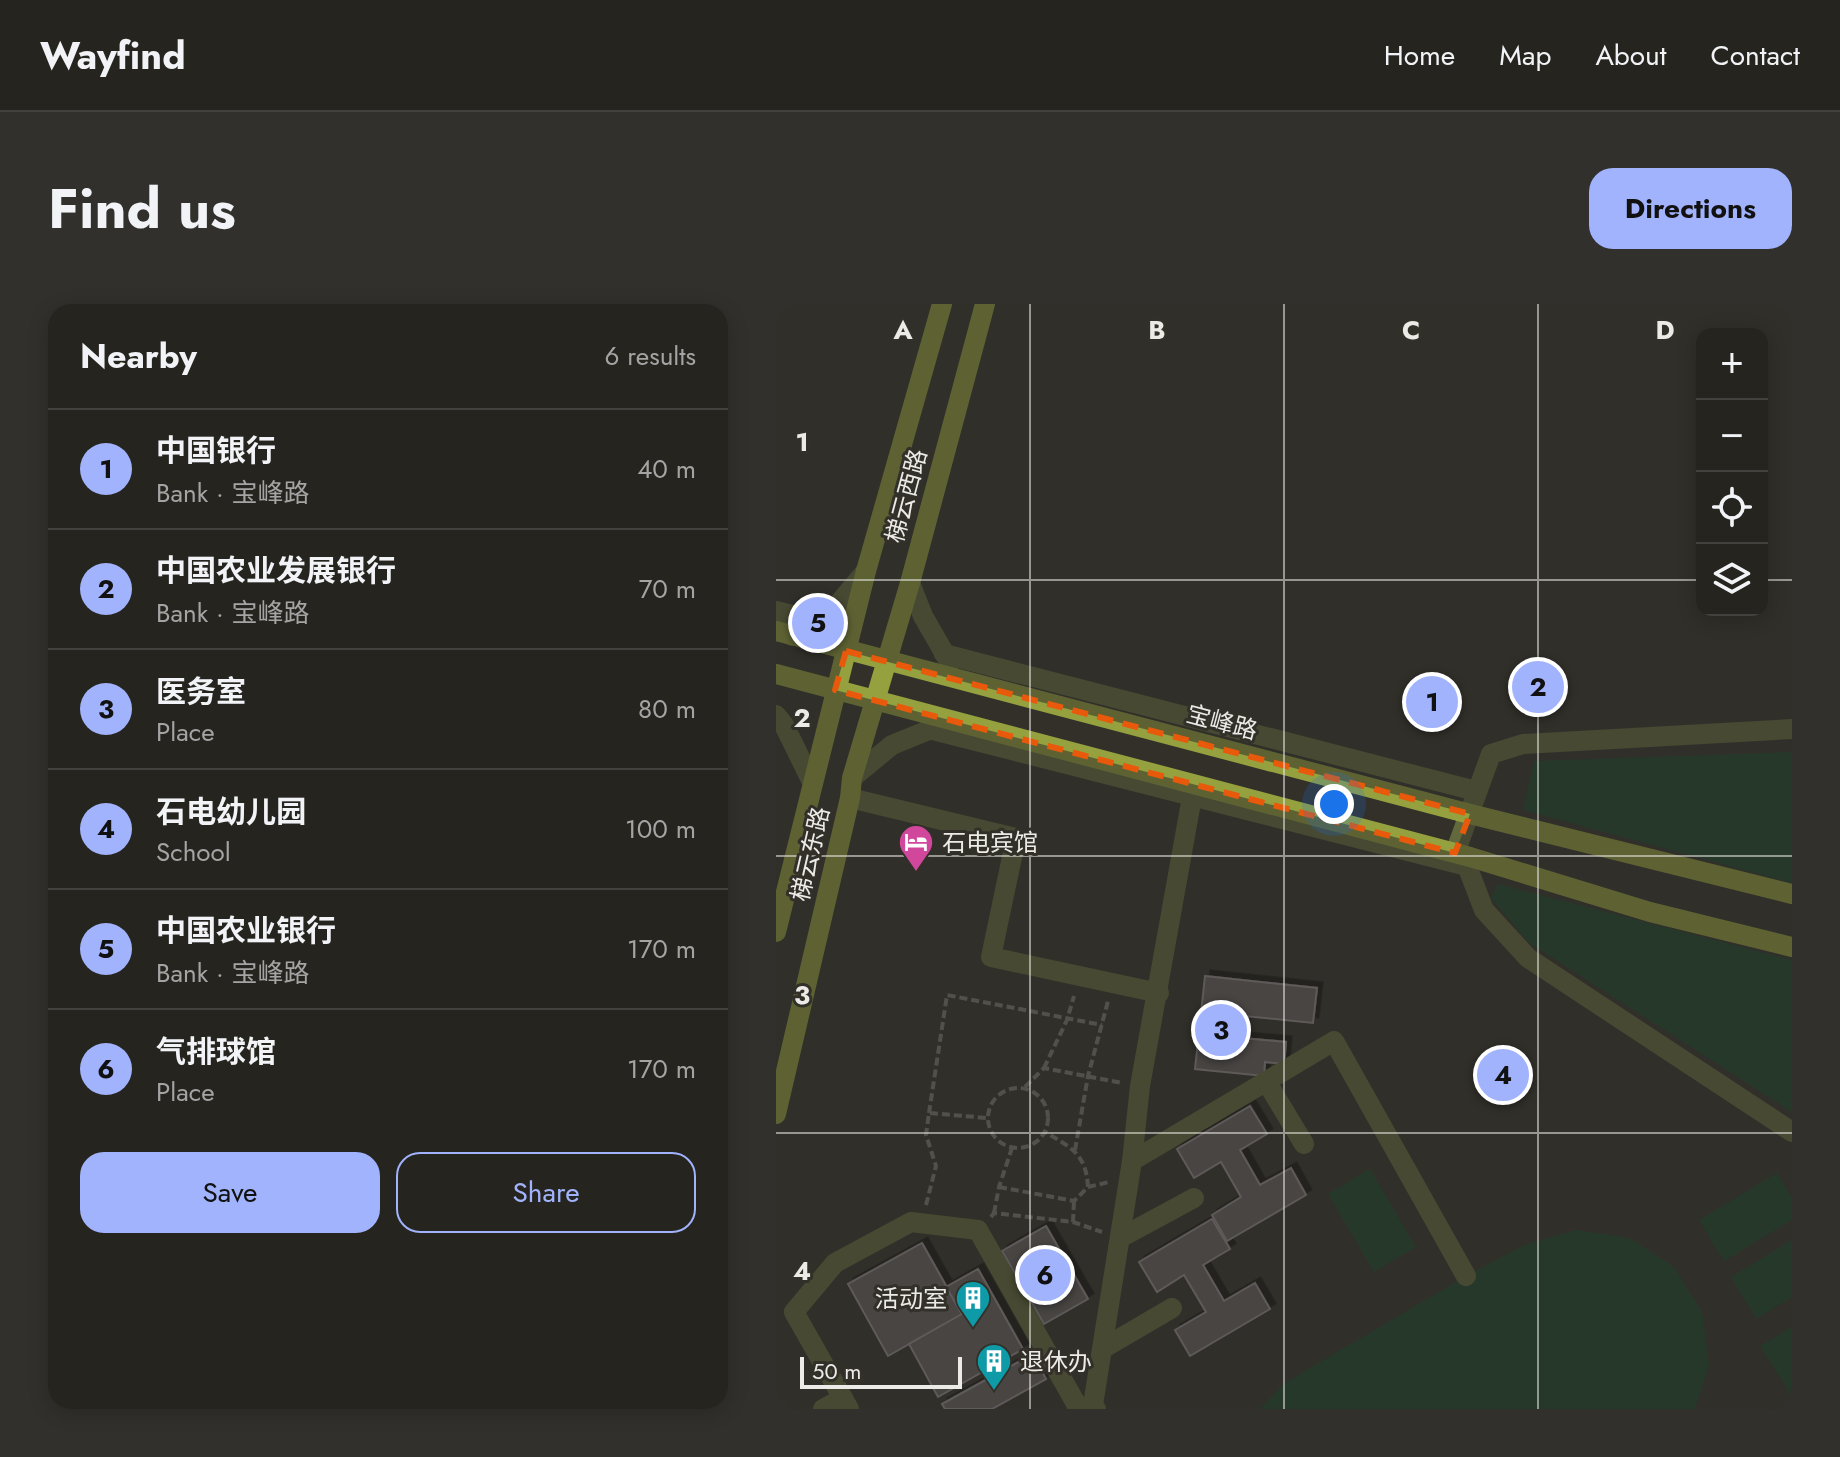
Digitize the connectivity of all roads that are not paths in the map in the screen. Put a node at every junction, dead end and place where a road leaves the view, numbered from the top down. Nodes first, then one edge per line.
1 (942, 304) edge
2 (985, 304) edge
3 (866, 571) junction
4 (910, 583) junction
5 (776, 611) edge
6 (813, 620) junction
7 (784, 634) edge
8 (846, 651) junction
9 (944, 654) junction
10 (888, 661) junction
11 (776, 674) edge
12 (961, 679) junction
13 (835, 690) junction
14 (877, 701) junction
15 (776, 715) edge
16 (958, 721) junction
17 (929, 729) junction
18 (1792, 729) edge
19 (812, 782) junction
20 (851, 788) junction
21 (1476, 791) junction
22 (1192, 797) junction
23 (1470, 814) junction
24 (1464, 859) junction
25 (1792, 894) edge
26 (776, 932) edge
27 (1792, 947) edge
28 (1159, 993) junction
29 (1266, 1081) junction
30 (776, 1114) edge
31 (1792, 1132) edge
32 (1304, 1144) dead end
33 (1132, 1161) junction
34 (1194, 1198) dead end
35 (1120, 1238) junction
36 (1466, 1276) dead end
37 (1172, 1308) dead end
38 (1102, 1349) junction
39 (846, 1403) edge
40 (1088, 1408) edge
41 (823, 1409) edge

1 - 3 main road, 梯云西路
2 - 4 main road, 梯云西路
3 - 6 street
3 - 8 main road, 梯云西路
4 - 9 street
4 - 10 main road, 梯云西路
5 - 6 street
6 - 7 street
7 - 8 main road, 宝峰路
8 - 10 main road, 宝峰路
8 - 13 main road, 梯云西路
9 - 12 street
9 - 21 street
10 - 12 main road, 宝峰路
10 - 14 main road, 梯云西路
11 - 13 main road
12 - 23 main road, 宝峰路
13 - 14 main road
13 - 19 main road, 梯云东路
14 - 16 main road
14 - 20 main road, 梯云东路
15 - 19 street
16 - 17 street
16 - 24 main road
17 - 20 street
17 - 22 street
18 - 21 street
19 - 26 main road, 梯云东路
20 - 28 street
20 - 30 main road, 梯云东路
21 - 23 street
22 - 24 street
22 - 28 street
23 - 24 street
23 - 25 main road, 宝峰路
24 - 27 main road
24 - 31 street
28 - 33 street
29 - 32 street
29 - 33 street
29 - 36 street
33 - 35 street
34 - 35 street
35 - 38 street
37 - 38 street
38 - 40 street
39 - 40 street
39 - 41 street

